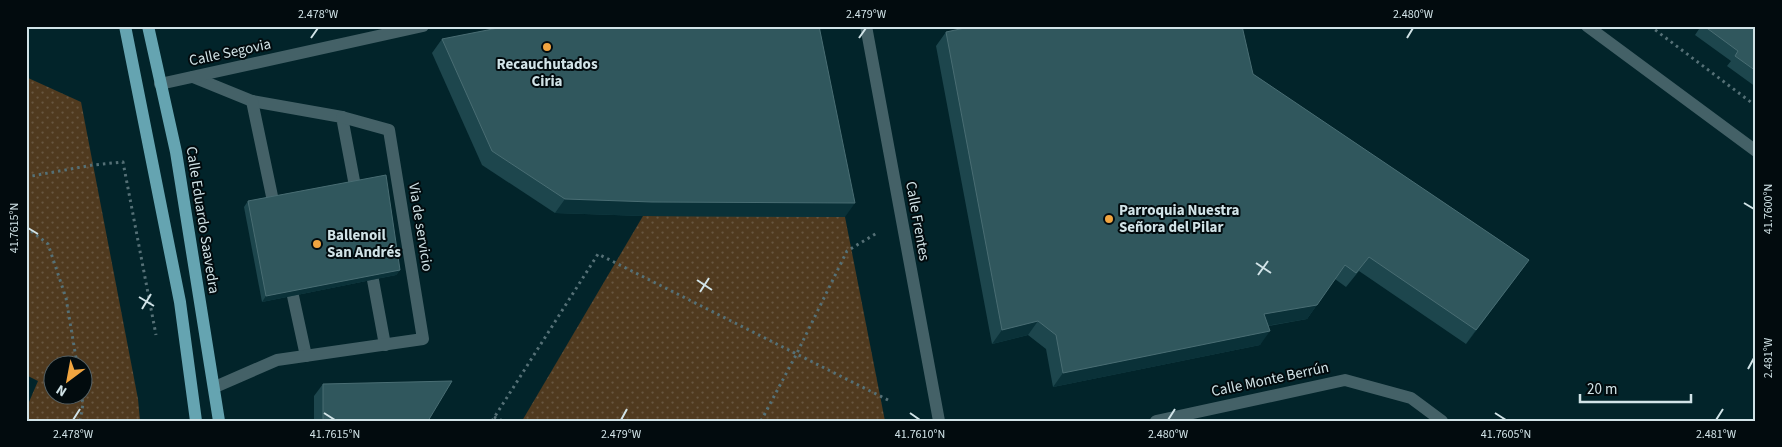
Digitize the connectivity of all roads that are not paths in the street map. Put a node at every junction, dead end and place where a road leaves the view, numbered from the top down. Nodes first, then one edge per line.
1 (125, 26) edge
2 (148, 26) edge
3 (424, 26) edge
4 (866, 26) edge
5 (1588, 26) edge
6 (194, 77) junction
7 (160, 84) junction
8 (252, 101) junction
9 (342, 117) junction
10 (1756, 151) edge
11 (355, 186) edge
12 (273, 202) edge
13 (373, 280) edge
14 (293, 296) edge
15 (385, 345) junction
16 (306, 356) junction
17 (215, 387) junction
18 (196, 421) edge
19 (219, 421) edge
20 (939, 421) edge
21 (1156, 421) edge
22 (1442, 421) edge

1 - 18 main road
2 - 7 main road, Calle Eduardo Saavedra
3 - 6 street, Calle Segovia
4 - 20 street, Calle Frentes
5 - 10 street
6 - 7 street, Calle Segovia
6 - 8 street, Via de servicio
7 - 17 main road, Calle Eduardo Saavedra
8 - 9 street, Via de servicio
8 - 12 street
9 - 11 street
9 - 15 street, Via de servicio
13 - 15 street
14 - 16 street
15 - 16 street, Via de servicio
16 - 17 street, Via de servicio
17 - 19 main road, Calle Eduardo Saavedra
21 - 22 street, Calle Monte Berrún

